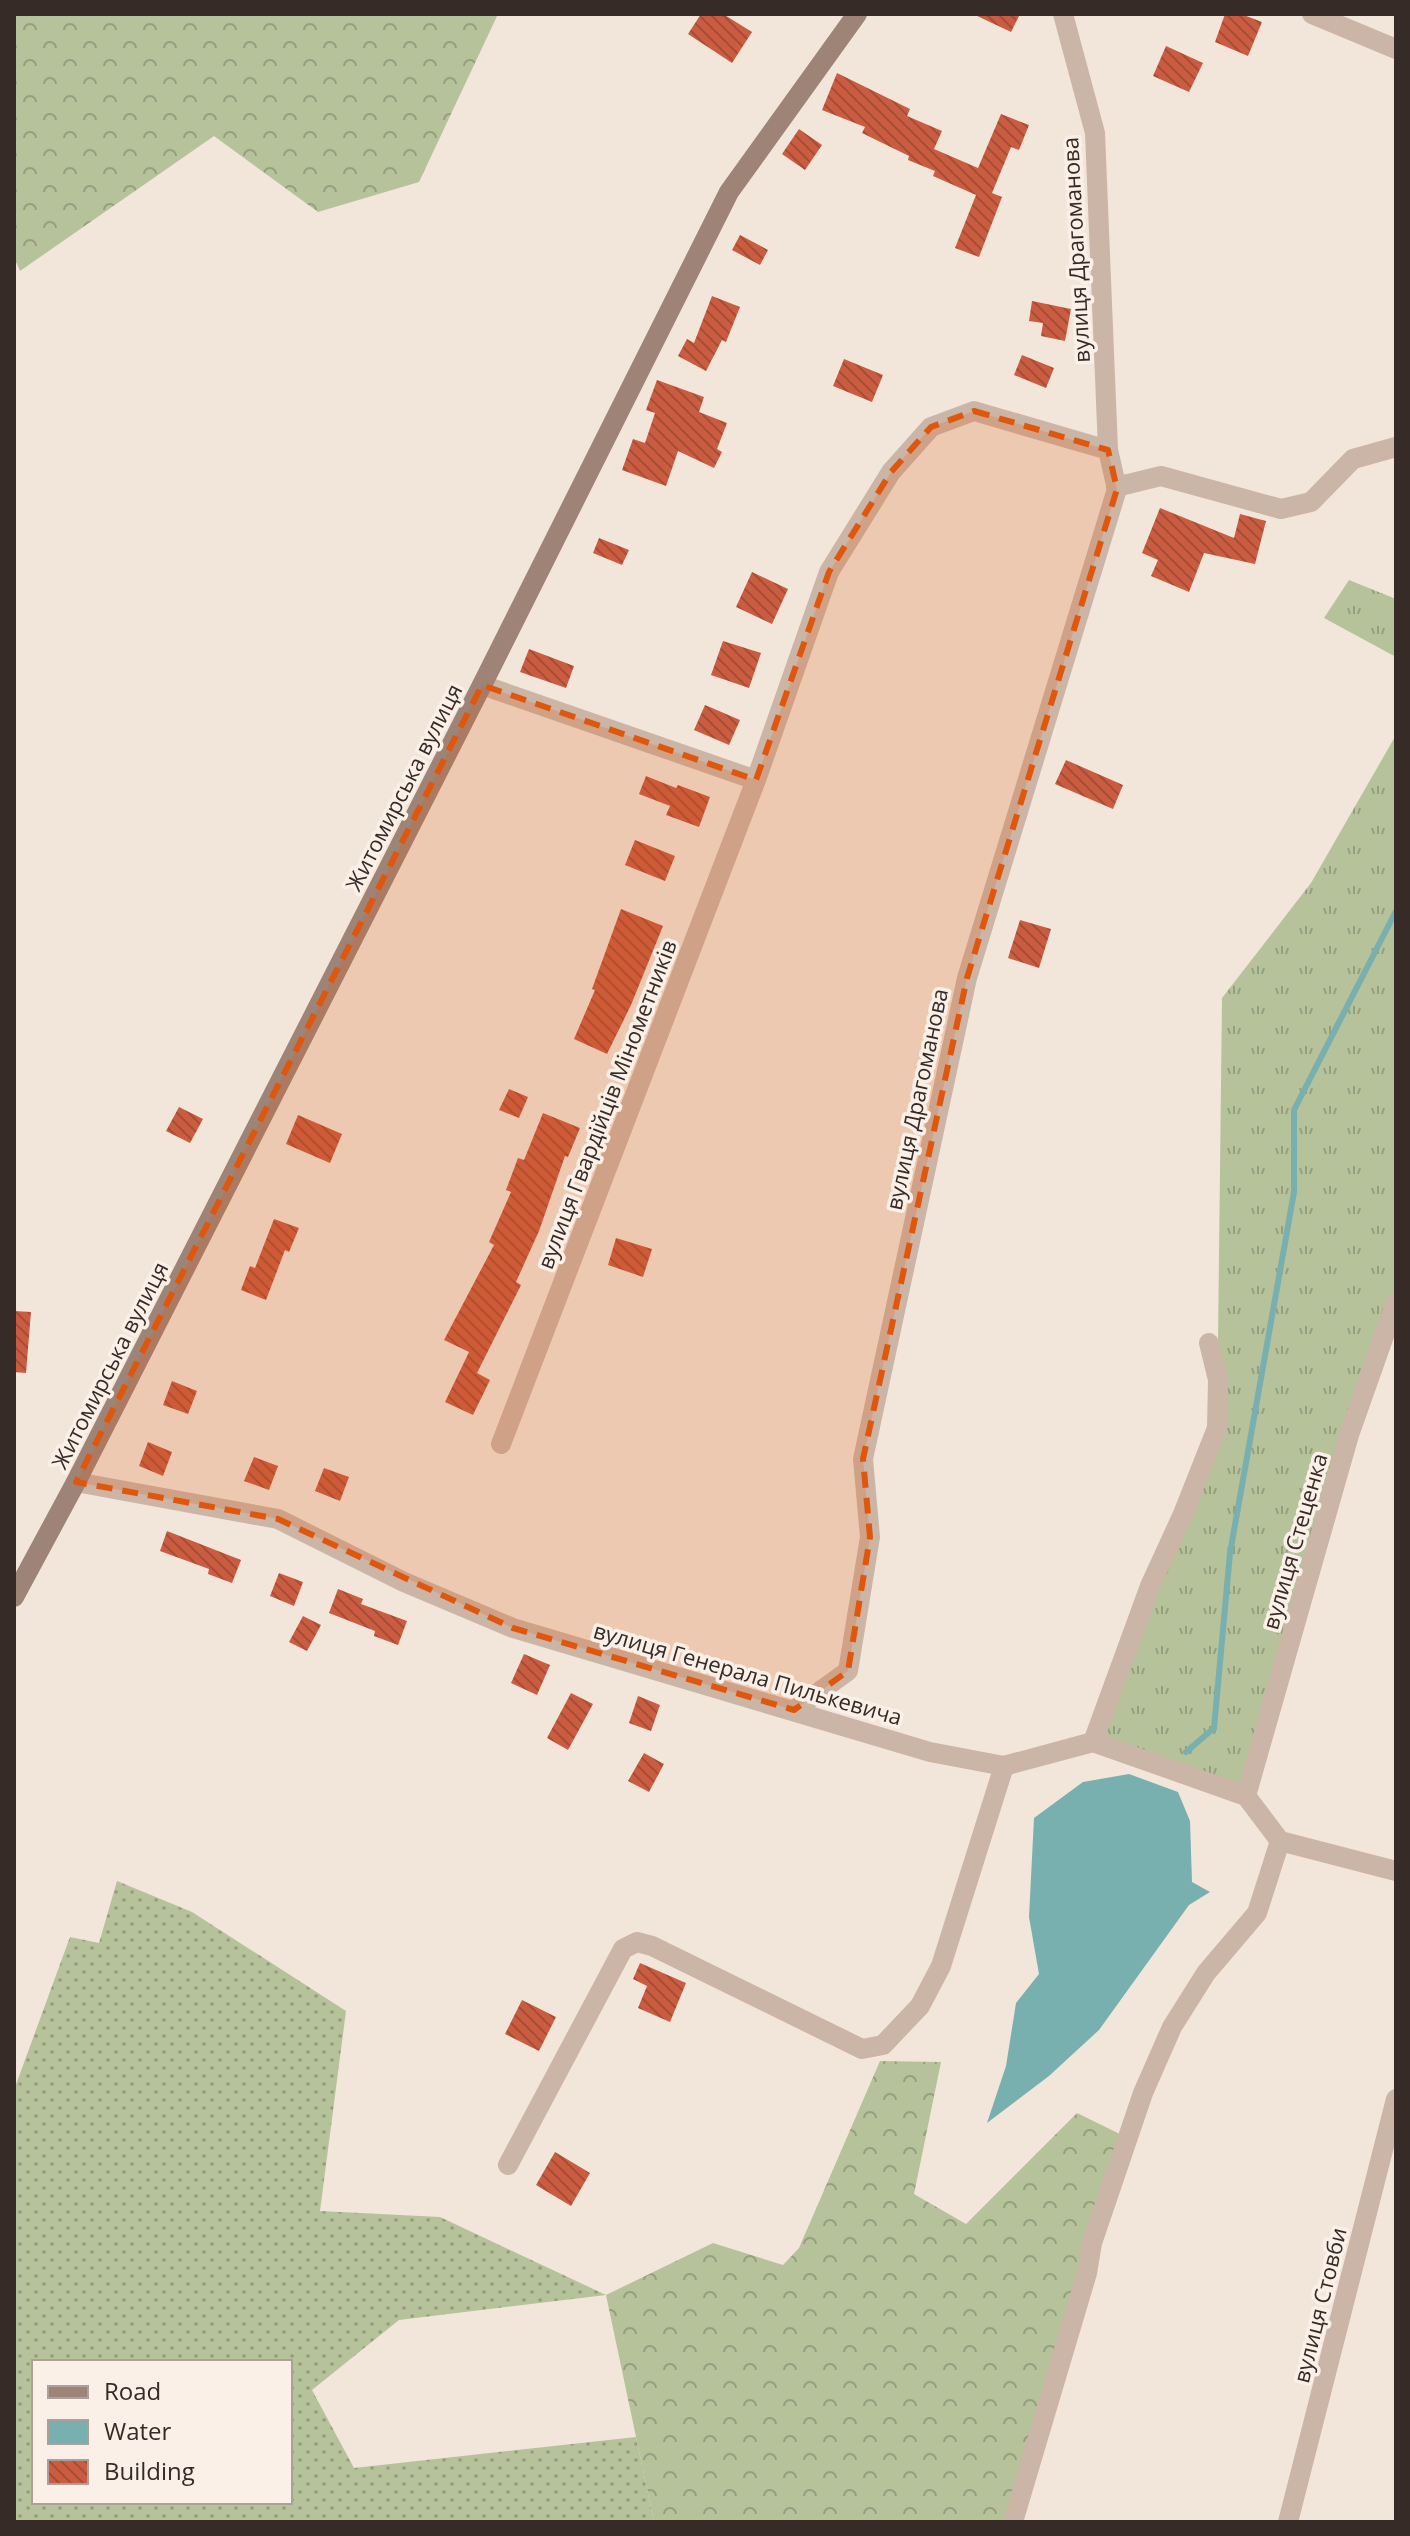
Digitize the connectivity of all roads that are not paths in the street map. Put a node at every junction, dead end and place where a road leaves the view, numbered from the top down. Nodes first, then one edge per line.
1 (857, 14) edge
2 (1063, 14) edge
3 (1312, 14) edge
4 (1353, 22) edge
5 (1396, 49) edge
6 (1396, 447) edge
7 (1108, 450) junction
8 (1116, 487) junction
9 (482, 685) junction
10 (756, 780) junction
11 (1396, 1302) edge
12 (1209, 1343) dead end
13 (501, 1444) dead end
14 (76, 1482) junction
15 (14, 1597) edge
16 (794, 1710) junction
17 (1093, 1742) junction
18 (1004, 1766) junction
19 (1246, 1796) junction
20 (1280, 1841) junction
21 (1396, 1871) edge
22 (1396, 2099) edge
23 (508, 2165) dead end
24 (1013, 2522) edge
25 (1288, 2522) edge

1 - 9 main road, Житомирська вулиця
2 - 7 street, вулиця Драгоманова
3 - 4 street
4 - 5 street
6 - 8 street
7 - 8 street, вулиця Драгоманова
7 - 10 street, вулиця Гвардійців Мінометників
8 - 16 street, вулиця Драгоманова
9 - 10 street
9 - 14 main road, Житомирська вулиця
10 - 13 street, вулиця Гвардійців Мінометників
11 - 19 street, вулиця Стеценка
12 - 17 street
14 - 15 main road, Житомирська вулиця
14 - 16 street, вулиця Генерала Пилькевича
16 - 18 street, вулиця Генерала Пилькевича
17 - 18 street, вулиця Генерала Пилькевича
17 - 19 street
18 - 23 street
19 - 20 street
20 - 21 street
20 - 24 street
22 - 25 street, вулиця Стовби

